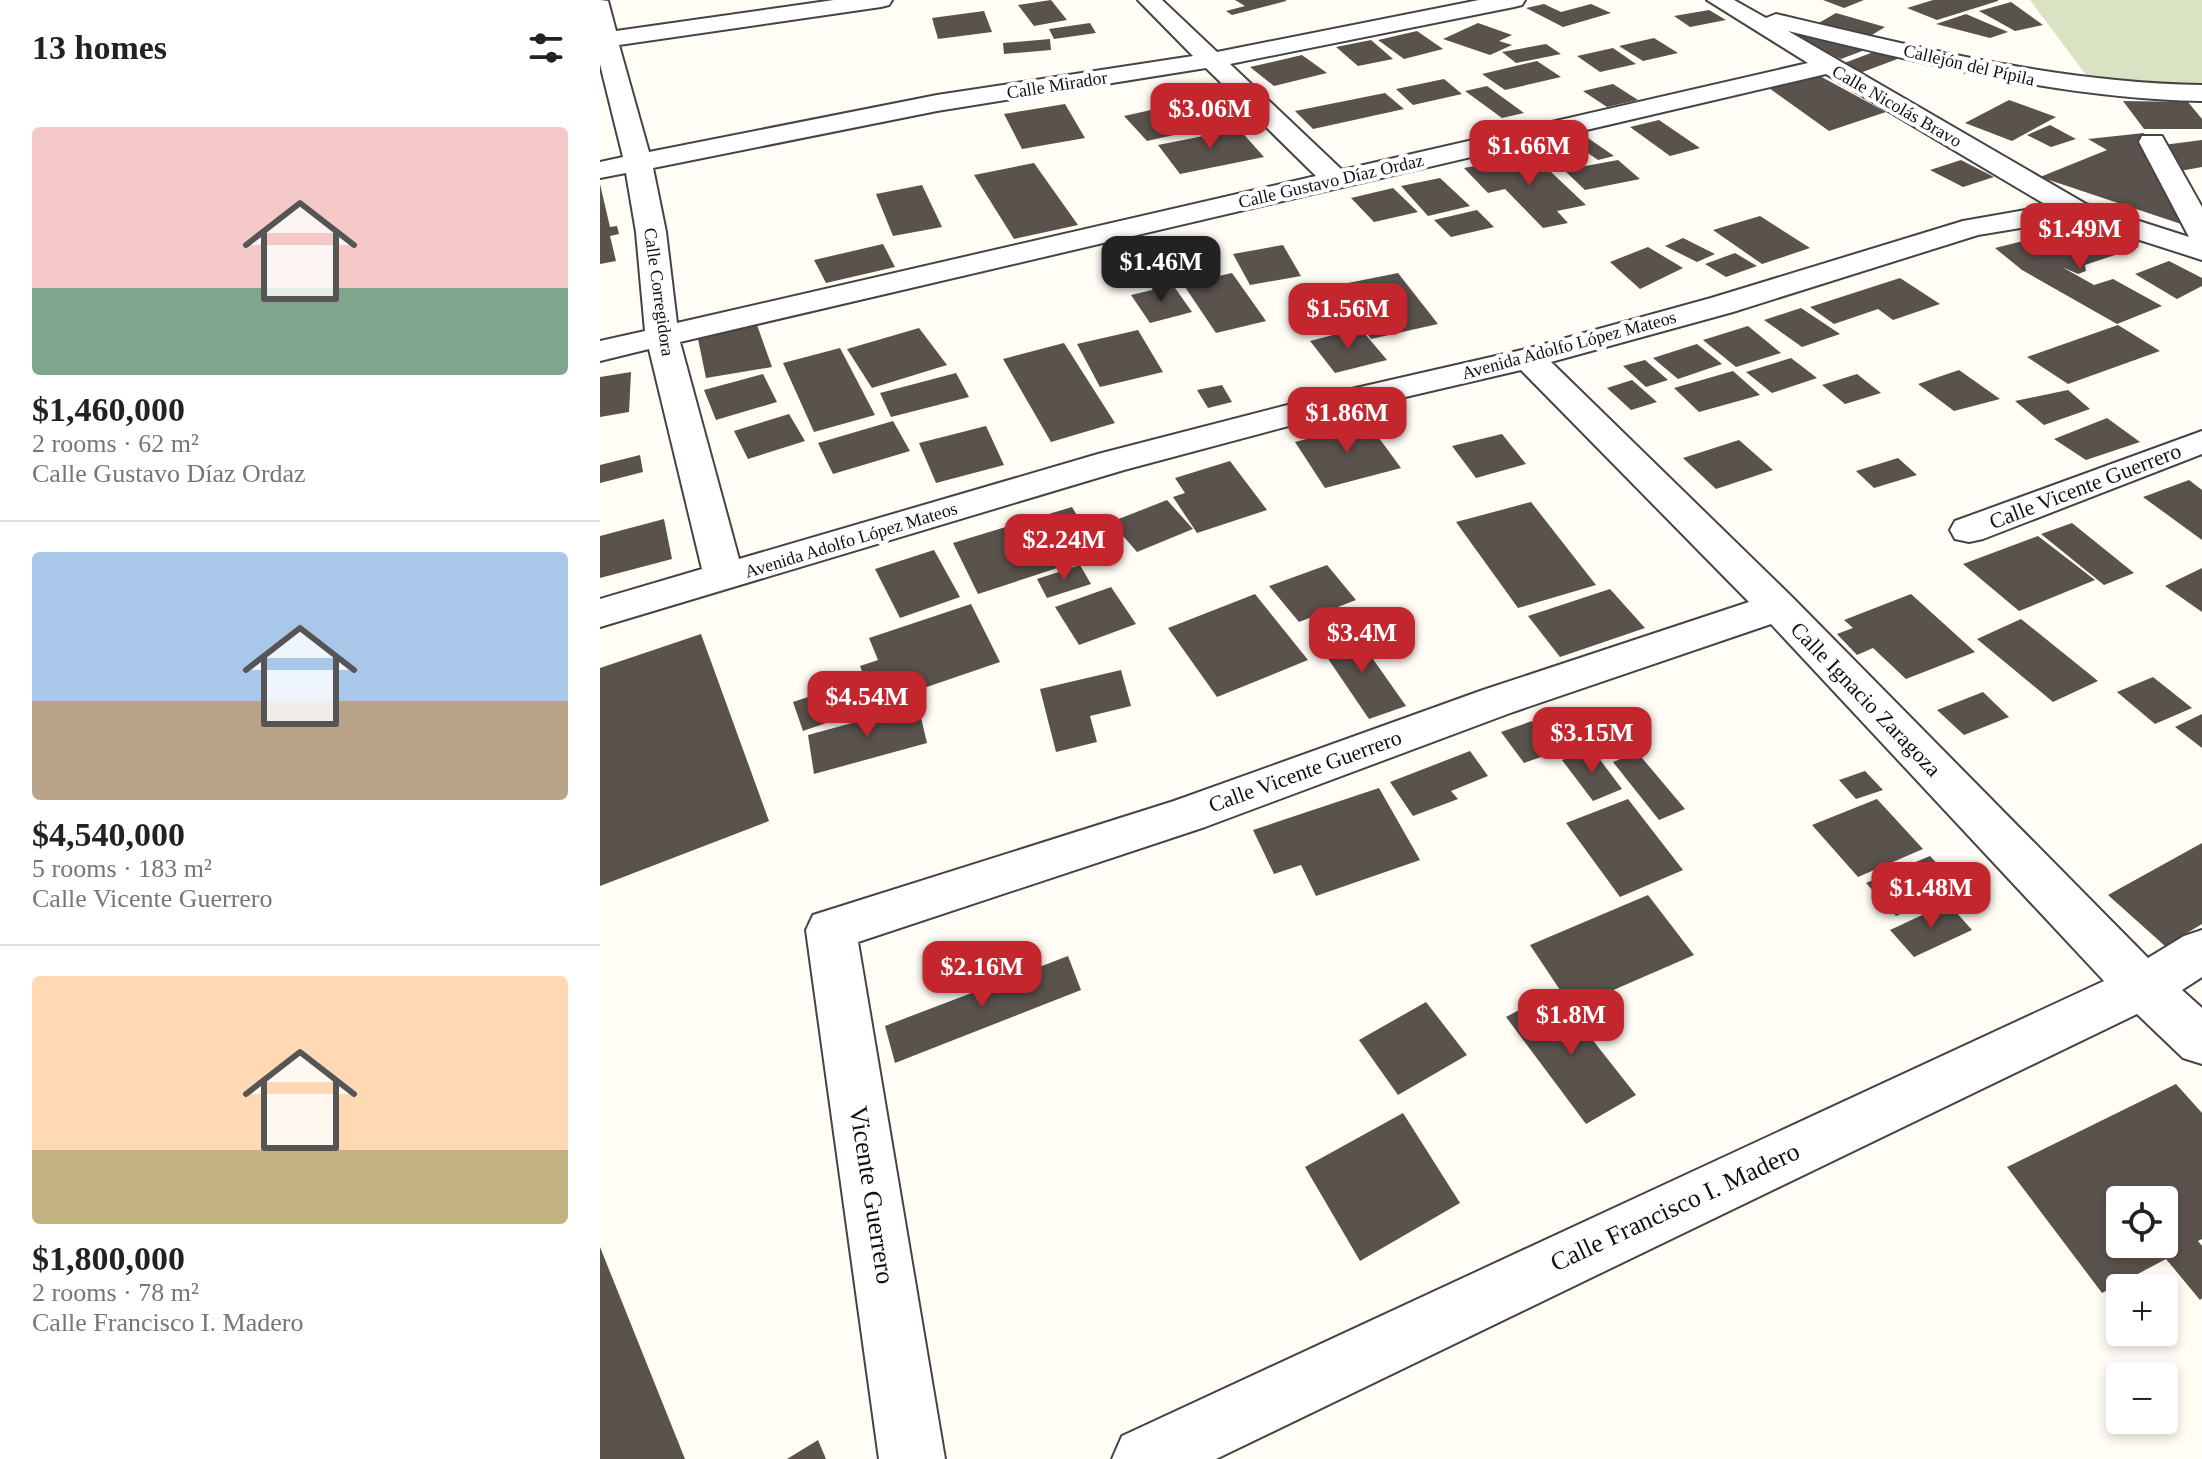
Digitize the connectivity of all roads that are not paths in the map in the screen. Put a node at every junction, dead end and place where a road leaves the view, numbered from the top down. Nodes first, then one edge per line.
1 (881, 0) edge
2 (1149, 0) edge
3 (1514, 0) edge
4 (600, 6) edge
5 (1729, 6) edge
6 (603, 40) edge
7 (1213, 60) junction
8 (1828, 66) junction
9 (2202, 93) edge
10 (2152, 142) dead end
11 (638, 162) junction
12 (600, 170) edge
13 (1336, 180) junction
14 (2076, 210) junction
15 (2202, 234) edge
16 (2202, 251) edge
17 (662, 336) junction
18 (600, 351) edge
19 (1528, 358) junction
20 (2202, 442) edge
21 (1969, 530) dead end
22 (724, 578) junction
23 (1778, 607) junction
24 (600, 613) edge
25 (831, 930) joint
26 (2202, 951) edge
27 (2143, 987) junction
28 (2202, 1041) edge
29 (912, 1459) edge
30 (1145, 1459) edge

1 - 6 street
2 - 7 street
3 - 7 street, Calle Mirador
4 - 6 street, Calle Corregidora
5 - 8 street, Calle Nicolás Bravo
5 - 9 street, Callejón del Pípila
6 - 11 street, Calle Corregidora
7 - 11 street, Calle Mirador
7 - 13 street
8 - 13 street, Calle Gustavo Díaz Ordaz
8 - 14 street, Calle Nicolás Bravo
10 - 15 street
11 - 12 street, Calle Mirador
11 - 17 street, Calle Corregidora
13 - 17 street, Calle Gustavo Díaz Ordaz
14 - 16 street, Calle Nicolás Bravo
14 - 19 street, Avenida Adolfo López Mateos
17 - 18 street, Calle Gustavo Díaz Ordaz
17 - 22 street, Calle Corregidora
19 - 22 street, Avenida Adolfo López Mateos
19 - 23 street, Calle Ignacio Zaragoza
20 - 21 street, Calle Vicente Guerrero
22 - 24 street, Avenida Adolfo López Mateos
23 - 25 street, Calle Vicente Guerrero
23 - 27 street, Calle Ignacio Zaragoza
25 - 29 street, Vicente Guerrero
26 - 27 street, Calle Francisco I. Madero
27 - 28 street, Calle Ignacio Zaragoza
27 - 30 street, Calle Francisco I. Madero

